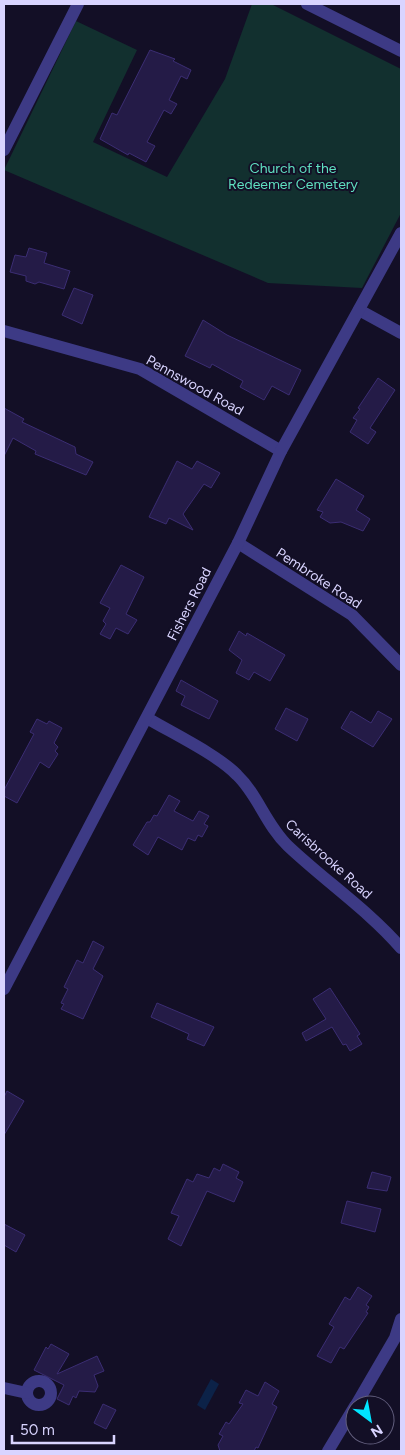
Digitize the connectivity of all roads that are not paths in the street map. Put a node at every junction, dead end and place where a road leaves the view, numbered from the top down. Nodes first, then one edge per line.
1 (78, 4) edge
2 (307, 4) edge
3 (401, 51) edge
4 (4, 150) edge
5 (401, 233) edge
6 (359, 310) junction
7 (4, 331) edge
8 (401, 333) edge
9 (281, 451) junction
10 (238, 543) junction
11 (401, 665) edge
12 (147, 718) junction
13 (401, 948) edge
14 (4, 989) edge
15 (401, 1319) edge
16 (4, 1388) edge
17 (27, 1393) dead end
18 (361, 1395) edge
19 (345, 1423) edge
20 (328, 1451) edge

1 - 4 street
2 - 3 street
5 - 6 street, Fishers Road
6 - 8 street
6 - 9 street, Fishers Road
7 - 9 street, Pennswood Road
9 - 10 street, Fishers Road
10 - 11 street, Pembroke Road
10 - 12 street, Fishers Road
12 - 13 street, Carisbrooke Road
12 - 14 street, Fishers Road
15 - 18 street
16 - 17 street
19 - 20 street

